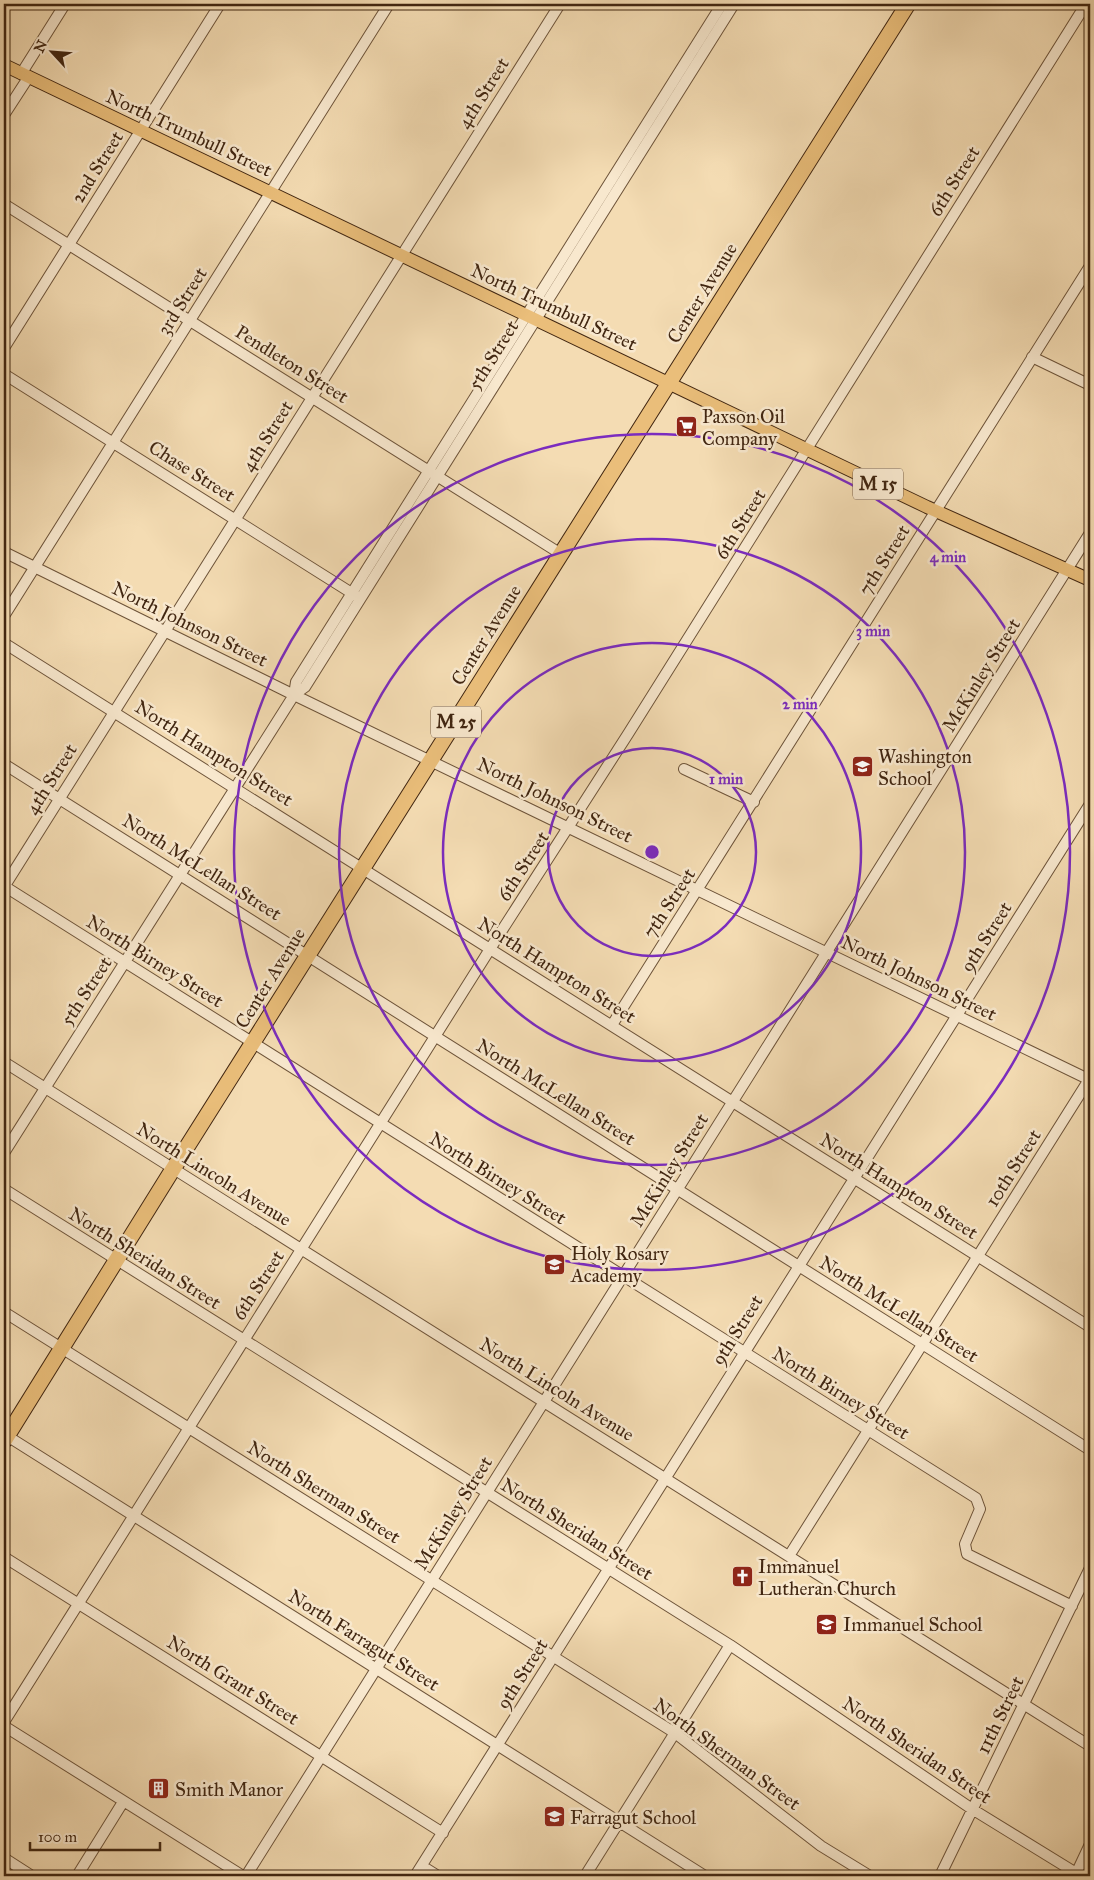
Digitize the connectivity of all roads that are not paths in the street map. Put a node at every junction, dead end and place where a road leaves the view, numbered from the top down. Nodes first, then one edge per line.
1 (66, 4) edge
2 (220, 4) edge
3 (389, 4) edge
4 (560, 4) edge
5 (722, 4) edge
6 (734, 4) edge
7 (908, 4) edge
8 (1088, 4) edge
9 (709, 35) junction
10 (4, 66) edge
11 (25, 76) junction
12 (4, 115) edge
13 (140, 131) junction
14 (271, 192) junction
15 (4, 204) edge
16 (68, 245) junction
17 (402, 255) junction
18 (1090, 266) edge
19 (531, 318) junction
20 (190, 321) junction
21 (4, 348) edge
22 (1032, 357) junction
23 (4, 374) edge
24 (669, 382) junction
25 (1090, 385) edge
26 (312, 397) junction
27 (114, 442) junction
28 (807, 450) junction
29 (432, 474) junction
30 (935, 511) junction
31 (235, 519) junction
32 (1090, 533) edge
33 (4, 552) edge
34 (561, 554) junction
35 (35, 567) junction
36 (1067, 570) junction
37 (1090, 580) edge
38 (357, 596) junction
39 (4, 616) edge
40 (166, 631) junction
41 (4, 643) edge
42 (294, 695) junction
43 (114, 711) junction
44 (432, 760) junction
45 (4, 764) edge
46 (684, 769) dead end
47 (236, 788) junction
48 (60, 798) junction
49 (754, 802) junction
50 (1090, 804) edge
51 (569, 827) junction
52 (364, 868) junction
53 (181, 874) junction
54 (4, 886) edge
55 (699, 889) junction
56 (490, 949) junction
57 (826, 952) junction
58 (308, 955) junction
59 (125, 964) junction
60 (956, 1017) junction
61 (612, 1025) junction
62 (435, 1036) junction
63 (253, 1043) junction
64 (4, 1062) edge
65 (1090, 1079) edge
66 (45, 1088) junction
67 (733, 1102) junction
68 (379, 1124) junction
69 (4, 1153) edge
70 (173, 1168) junction
71 (854, 1178) junction
72 (4, 1189) edge
73 (678, 1189) junction
74 (301, 1250) junction
75 (977, 1256) junction
76 (117, 1260) junction
77 (798, 1266) junction
78 (622, 1276) junction
79 (4, 1312) edge
80 (1090, 1327) edge
81 (243, 1340) junction
82 (923, 1345) junction
83 (61, 1347) junction
84 (743, 1353) junction
85 (544, 1402) junction
86 (189, 1428) junction
87 (867, 1431) junction
88 (5, 1437) edge
89 (1090, 1450) edge
90 (666, 1478) junction
91 (486, 1493) junction
92 (133, 1516) junction
93 (4, 1556) edge
94 (789, 1556) junction
95 (1090, 1568) edge
96 (609, 1570) junction
97 (431, 1580) junction
98 (78, 1603) junction
99 (1072, 1606) junction
100 (730, 1645) junction
101 (553, 1658) junction
102 (376, 1669) junction
103 (1024, 1704) junction
104 (4, 1722) edge
105 (4, 1726) edge
106 (675, 1733) junction
107 (498, 1744) junction
108 (1090, 1746) edge
109 (321, 1756) junction
110 (123, 1802) junction
111 (972, 1809) junction
112 (619, 1822) junction
113 (443, 1833) junction
114 (1090, 1844) edge
115 (4, 1858) edge
116 (422, 1866) junction
117 (1077, 1875) edge
118 (32, 1876) edge
119 (77, 1876) edge
120 (244, 1876) edge
121 (415, 1876) edge
122 (438, 1876) edge
123 (585, 1876) edge
124 (705, 1876) edge
125 (870, 1876) edge
126 (940, 1876) edge

1 - 11 street
2 - 13 street, 2nd Street
3 - 14 street, 3rd Street
4 - 17 street, 4th Street
5 - 9 street, 5th Street
6 - 9 street, 5th Street
7 - 24 highway, Center Avenue / M 25
8 - 28 street, 6th Street
9 - 19 street, 5th Street
10 - 11 main road, North Trumbull Street
11 - 12 street
11 - 13 main road, North Trumbull Street
13 - 14 main road, North Trumbull Street
13 - 16 street, 2nd Street
14 - 17 main road, North Trumbull Street
14 - 20 street, 3rd Street
15 - 16 street, Pendleton Street
16 - 20 street, Pendleton Street
16 - 21 street, 2nd Street
17 - 19 main road, North Trumbull Street
17 - 26 street, 4th Street
18 - 22 street, 7th Street
19 - 24 main road, North Trumbull Street
19 - 29 street, 5th Street
20 - 26 street, Pendleton Street
20 - 27 street, 3rd Street
22 - 25 street
22 - 30 street, 7th Street
23 - 27 street, Chase Street
24 - 28 main road, North Trumbull Street / M 15
24 - 34 highway, Center Avenue / M 25
26 - 29 street, Pendleton Street
26 - 31 street, 4th Street
27 - 31 street, Chase Street
27 - 35 street, 3rd Street
28 - 30 main road, North Trumbull Street / M 15
28 - 51 street, 6th Street
29 - 34 street, Pendleton Street
29 - 38 street, 5th Street
30 - 36 main road, North Trumbull Street / M 15
30 - 49 street, 7th Street
31 - 38 street, Chase Street
31 - 40 street, 4th Street
32 - 36 street, McKinley Street
33 - 35 street, North Johnson Street
34 - 44 highway, Center Avenue / M 25
35 - 39 street, 3rd Street
35 - 40 street, North Johnson Street
36 - 37 main road, North Trumbull Street / M 15
36 - 57 street, McKinley Street
38 - 42 street, 5th Street
40 - 42 street, North Johnson Street
40 - 43 street, 4th Street
41 - 43 street, North Hampton Street
42 - 44 street, North Johnson Street
42 - 47 street, 5th Street
43 - 47 street, North Hampton Street
43 - 48 street, 4th Street
44 - 51 street, North Johnson Street
44 - 52 highway, Center Avenue / M 25
45 - 48 street, North McLellan Street
46 - 49 street
47 - 52 street, North Hampton Street
47 - 53 street, 5th Street
48 - 53 street, North McLellan Street
48 - 54 street, 4th Street
49 - 55 street, 7th Street
50 - 60 street, 9th Street
51 - 55 street, North Johnson Street
51 - 56 street, 6th Street
52 - 56 street, North Hampton Street
52 - 58 highway, Center Avenue / M 25
53 - 58 street, North McLellan Street
53 - 59 street, 5th Street
54 - 59 street, North Birney Street
55 - 57 street, North Johnson Street
55 - 61 street, 7th Street
56 - 61 street, North Hampton Street
56 - 62 street, 6th Street
57 - 60 street, North Johnson Street
57 - 67 street, McKinley Street
58 - 62 street, North McLellan Street
58 - 63 highway, Center Avenue / M 25
59 - 63 street, North Birney Street
59 - 66 street, 5th Street
60 - 65 street, North Johnson Street
60 - 71 street, 9th Street
61 - 67 street, North Hampton Street
62 - 68 street, 6th Street
62 - 73 street, North McLellan Street
63 - 68 street, North Birney Street
63 - 70 highway, Center Avenue / M 25
64 - 66 street, North Lincoln Avenue
65 - 75 street, 10th Street
66 - 69 street, 5th Street
66 - 70 street, North Lincoln Avenue
67 - 71 street, North Hampton Street
67 - 73 street, McKinley Street
68 - 74 street, 6th Street
68 - 78 street, North Birney Street
70 - 74 street, North Lincoln Avenue
70 - 76 highway, Center Avenue / M 25
71 - 75 street, North Hampton Street
71 - 77 street, 9th Street
72 - 76 street, North Sheridan Street
73 - 77 street, North McLellan Street
73 - 78 street, McKinley Street
74 - 81 street, 6th Street
74 - 85 street, North Lincoln Avenue
75 - 80 street, North Hampton Street
75 - 82 street, 10th Street
76 - 81 street, North Sheridan Street
76 - 83 highway, Center Avenue / M 25
77 - 82 street, North McLellan Street
77 - 84 street, 9th Street
78 - 84 street, North Birney Street
78 - 85 street, McKinley Street
79 - 83 street, North Sherman Street
81 - 86 street, 6th Street
81 - 91 street, North Sheridan Street
82 - 87 street, 10th Street
82 - 89 street, North McLellan Street
83 - 86 street, North Sherman Street
83 - 88 highway, Center Avenue / M 25
84 - 87 street, North Birney Street
84 - 90 street, 9th Street
85 - 90 street, North Lincoln Avenue
85 - 91 street, McKinley Street
86 - 92 street, 6th Street
86 - 97 street, North Sherman Street
87 - 94 street, 10th Street
87 - 99 street, North Birney Street
88 - 92 street, North Farragut Street
90 - 94 street, North Lincoln Avenue
90 - 96 street, 9th Street
91 - 96 street, North Sheridan Street
91 - 97 street, McKinley Street
92 - 98 street, 6th Street
92 - 102 street, North Farragut Street
93 - 98 street, North Grant Street
94 - 103 street, North Lincoln Avenue
95 - 99 street, 11th Street
96 - 100 street, North Sheridan Street
96 - 101 street, 9th Street
97 - 101 street, North Sherman Street
97 - 102 street, McKinley Street
98 - 104 street, 6th Street
98 - 109 street, North Grant Street
99 - 103 street, 11th Street
100 - 106 street
100 - 111 street, North Sheridan Street
101 - 106 street, North Sherman Street
101 - 107 street, 9th Street
102 - 107 street, North Farragut Street
102 - 109 street, McKinley Street
103 - 108 street, North Lincoln Avenue
103 - 111 street, 11th Street
105 - 110 street
106 - 112 street
106 - 125 street, North Sherman Street
107 - 112 street, North Farragut Street
107 - 113 street, 9th Street
109 - 113 street, North Grant Street
109 - 120 street, McKinley Street
110 - 119 street
110 - 120 street
111 - 117 street, North Sheridan Street
111 - 126 street, 11th Street
112 - 123 street
112 - 124 street, North Farragut Street
113 - 116 street, 9th Street
114 - 117 street
115 - 118 street
116 - 121 street, 9th Street
116 - 122 street

